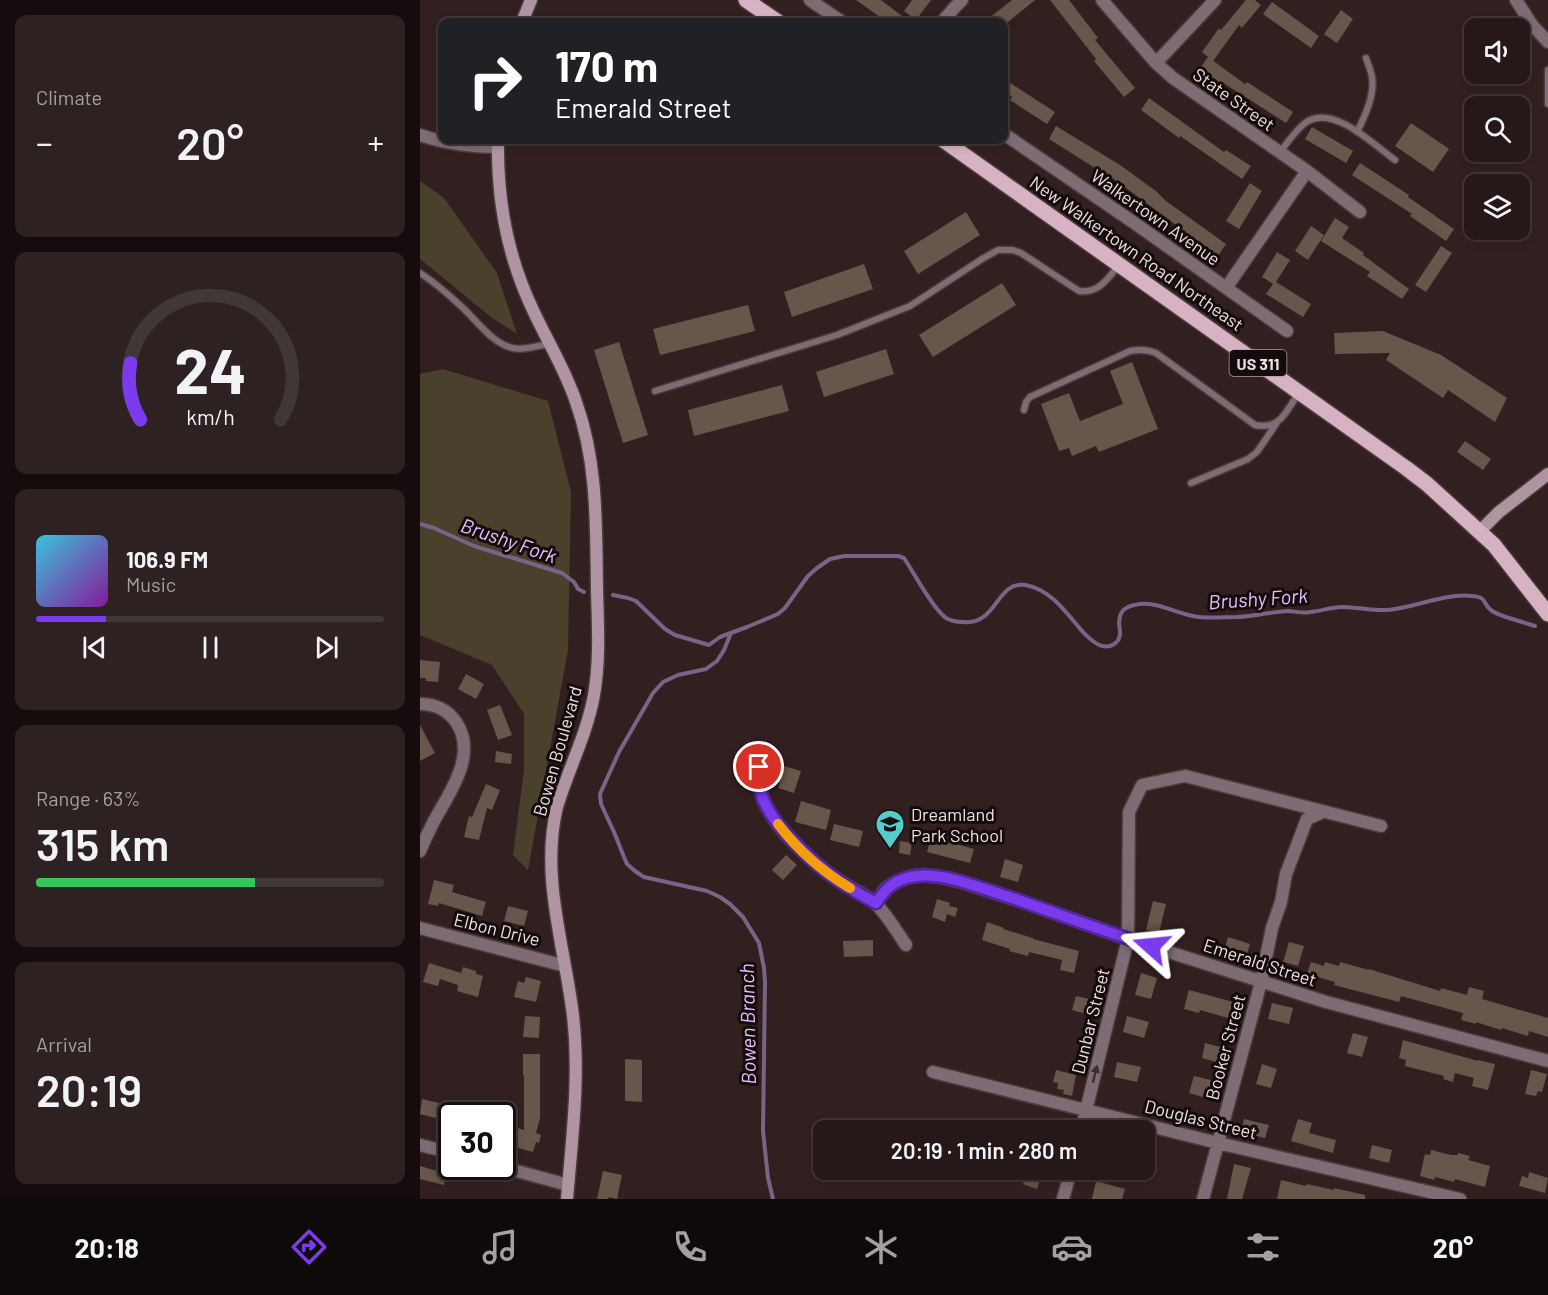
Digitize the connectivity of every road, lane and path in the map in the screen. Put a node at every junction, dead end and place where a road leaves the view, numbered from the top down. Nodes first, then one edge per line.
1 (531, 0) edge
2 (746, 0) edge
3 (810, 0) edge
4 (962, 0) edge
5 (1102, 0) edge
6 (1215, 0) edge
7 (1516, 0) edge
8 (524, 18) edge
9 (772, 18) edge
10 (836, 18) edge
11 (945, 18) edge
12 (1548, 42) edge
13 (1366, 58) dead end
14 (1156, 63) junction
15 (1548, 70) edge
16 (1548, 104) edge
17 (1358, 132) junction
18 (420, 135) edge
19 (1008, 137) edge
20 (438, 140) edge
21 (457, 144) edge
22 (480, 144) edge
23 (498, 144) edge
24 (949, 144) edge
25 (1280, 152) junction
26 (1395, 160) dead end
27 (1307, 171) junction
28 (1360, 212) dead end
29 (1120, 265) junction
30 (420, 273) edge
31 (1226, 288) junction
32 (1287, 331) dead end
33 (550, 344) junction
34 (655, 391) dead end
35 (1299, 392) junction
36 (1024, 410) dead end
37 (1277, 423) junction
38 (1548, 474) edge
39 (1191, 483) dead end
40 (1479, 532) junction
41 (1548, 614) edge
42 (420, 704) edge
43 (759, 767) dead end
44 (1323, 812) junction
45 (1381, 826) dead end
46 (420, 851) edge
47 (876, 903) junction
48 (420, 928) edge
49 (1128, 939) junction
50 (906, 945) dead end
51 (565, 966) junction
52 (1261, 982) junction
53 (1548, 1061) edge
54 (933, 1072) dead end
55 (1086, 1110) junction
56 (1084, 1120) edge
57 (1218, 1143) junction
58 (420, 1144) edge
59 (438, 1149) edge
60 (516, 1171) edge
61 (1069, 1180) edge
62 (568, 1185) junction
63 (567, 1199) edge
64 (1064, 1199) edge
65 (1203, 1199) edge
66 (1460, 1199) edge

1 - 8 street
2 - 9 main road
3 - 10 street
4 - 11 street
5 - 14 street, State Street
6 - 14 street
7 - 12 street
13 - 17 lane
14 - 25 street, State Street
15 - 16 lane
17 - 25 lane
17 - 26 lane
18 - 20 street, Bowen Boulevard
19 - 31 street, Walkertown Avenue
21 - 22 street, Bowen Boulevard
23 - 33 street, Bowen Boulevard
24 - 29 main road, New Walkertown Road Northeast / US 311
25 - 27 street, State Street
27 - 28 street, State Street
27 - 31 street
29 - 34 lane
29 - 35 main road, New Walkertown Road Northeast / US 311
30 - 33 lane
31 - 32 street, Walkertown Avenue
33 - 51 street, Bowen Boulevard
35 - 37 lane
35 - 40 main road, New Walkertown Road Northeast / US 311
36 - 37 lane
37 - 39 lane
38 - 40 street
40 - 41 main road, New Walkertown Road Northeast / US 311
42 - 46 street
43 - 47 street
44 - 45 street
44 - 49 street, Dunbar Street
44 - 52 street, Booker Street
47 - 49 street, Emerald Street
47 - 50 street
48 - 51 street, Elbon Drive
49 - 52 street, Emerald Street
55 -> 49 street, Dunbar Street
51 - 62 street, Bowen Boulevard
52 - 53 street, Emerald Street
52 - 57 street, Booker Street
54 - 55 street, Douglas Street
55 - 56 street, Dunbar Street
55 - 57 street, Douglas Street
57 - 65 street, Booker Street
57 - 66 street, Douglas Street
58 - 59 street
60 - 62 street
61 - 64 street
62 - 63 street, Bowen Boulevard

